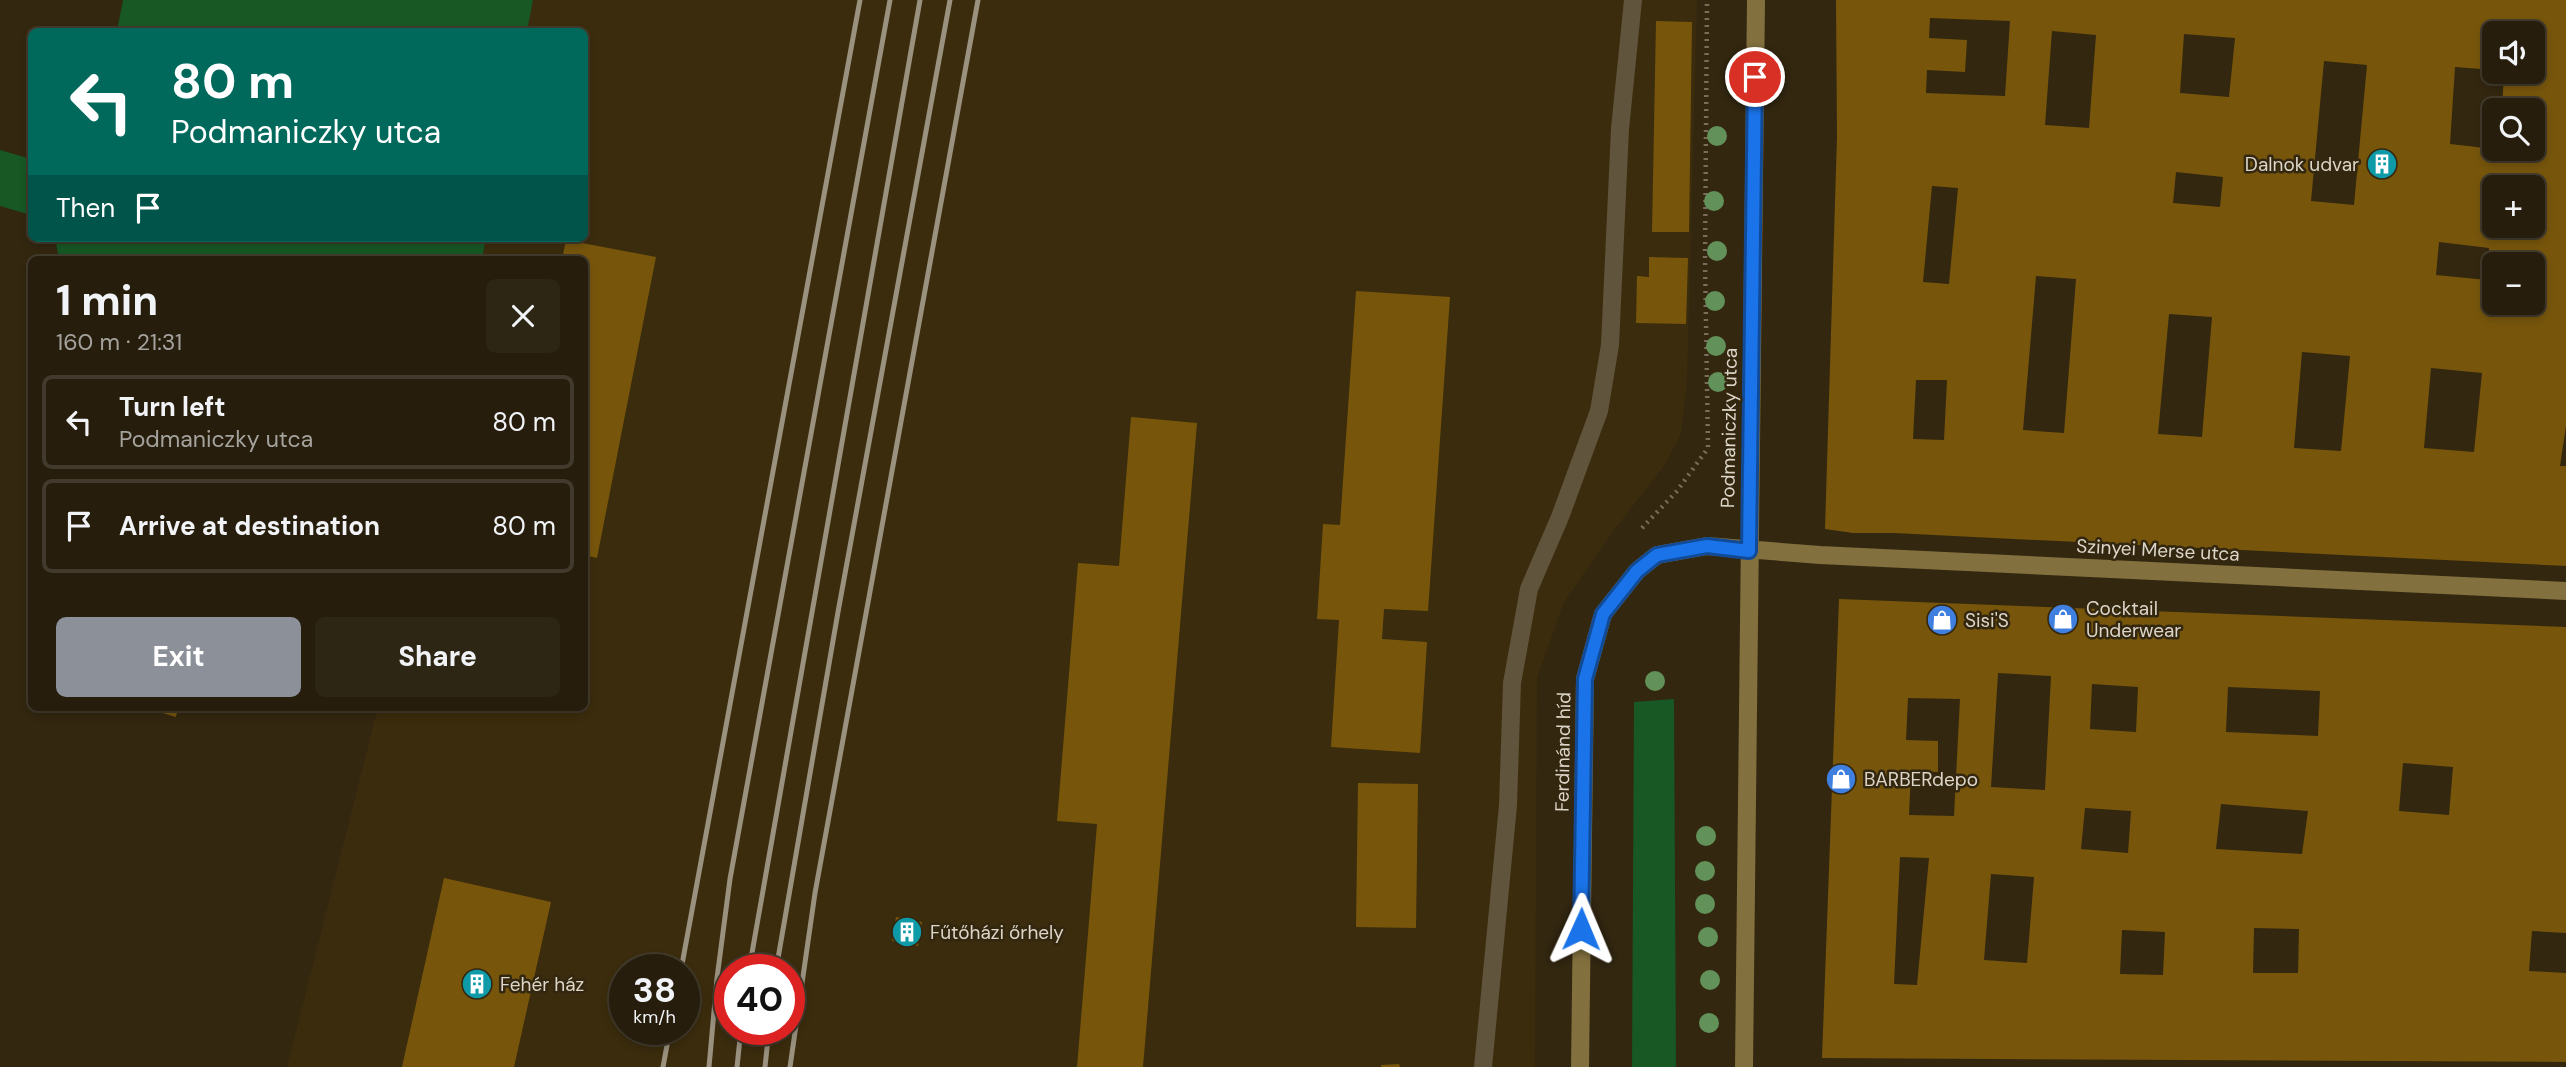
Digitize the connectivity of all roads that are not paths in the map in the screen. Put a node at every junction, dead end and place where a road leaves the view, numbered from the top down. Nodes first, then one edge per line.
1 (1633, 0) edge
2 (1756, 0) edge
3 (1749, 551) junction
4 (2566, 591) edge
5 (1483, 1067) edge
6 (1580, 1067) edge
7 (1744, 1067) edge

1 - 5 lane
2 - 3 street, Podmaniczky utca
3 - 4 street, Szinyei Merse utca
3 - 6 street, Ferdinánd híd
3 - 7 street, Podmaniczky utca

